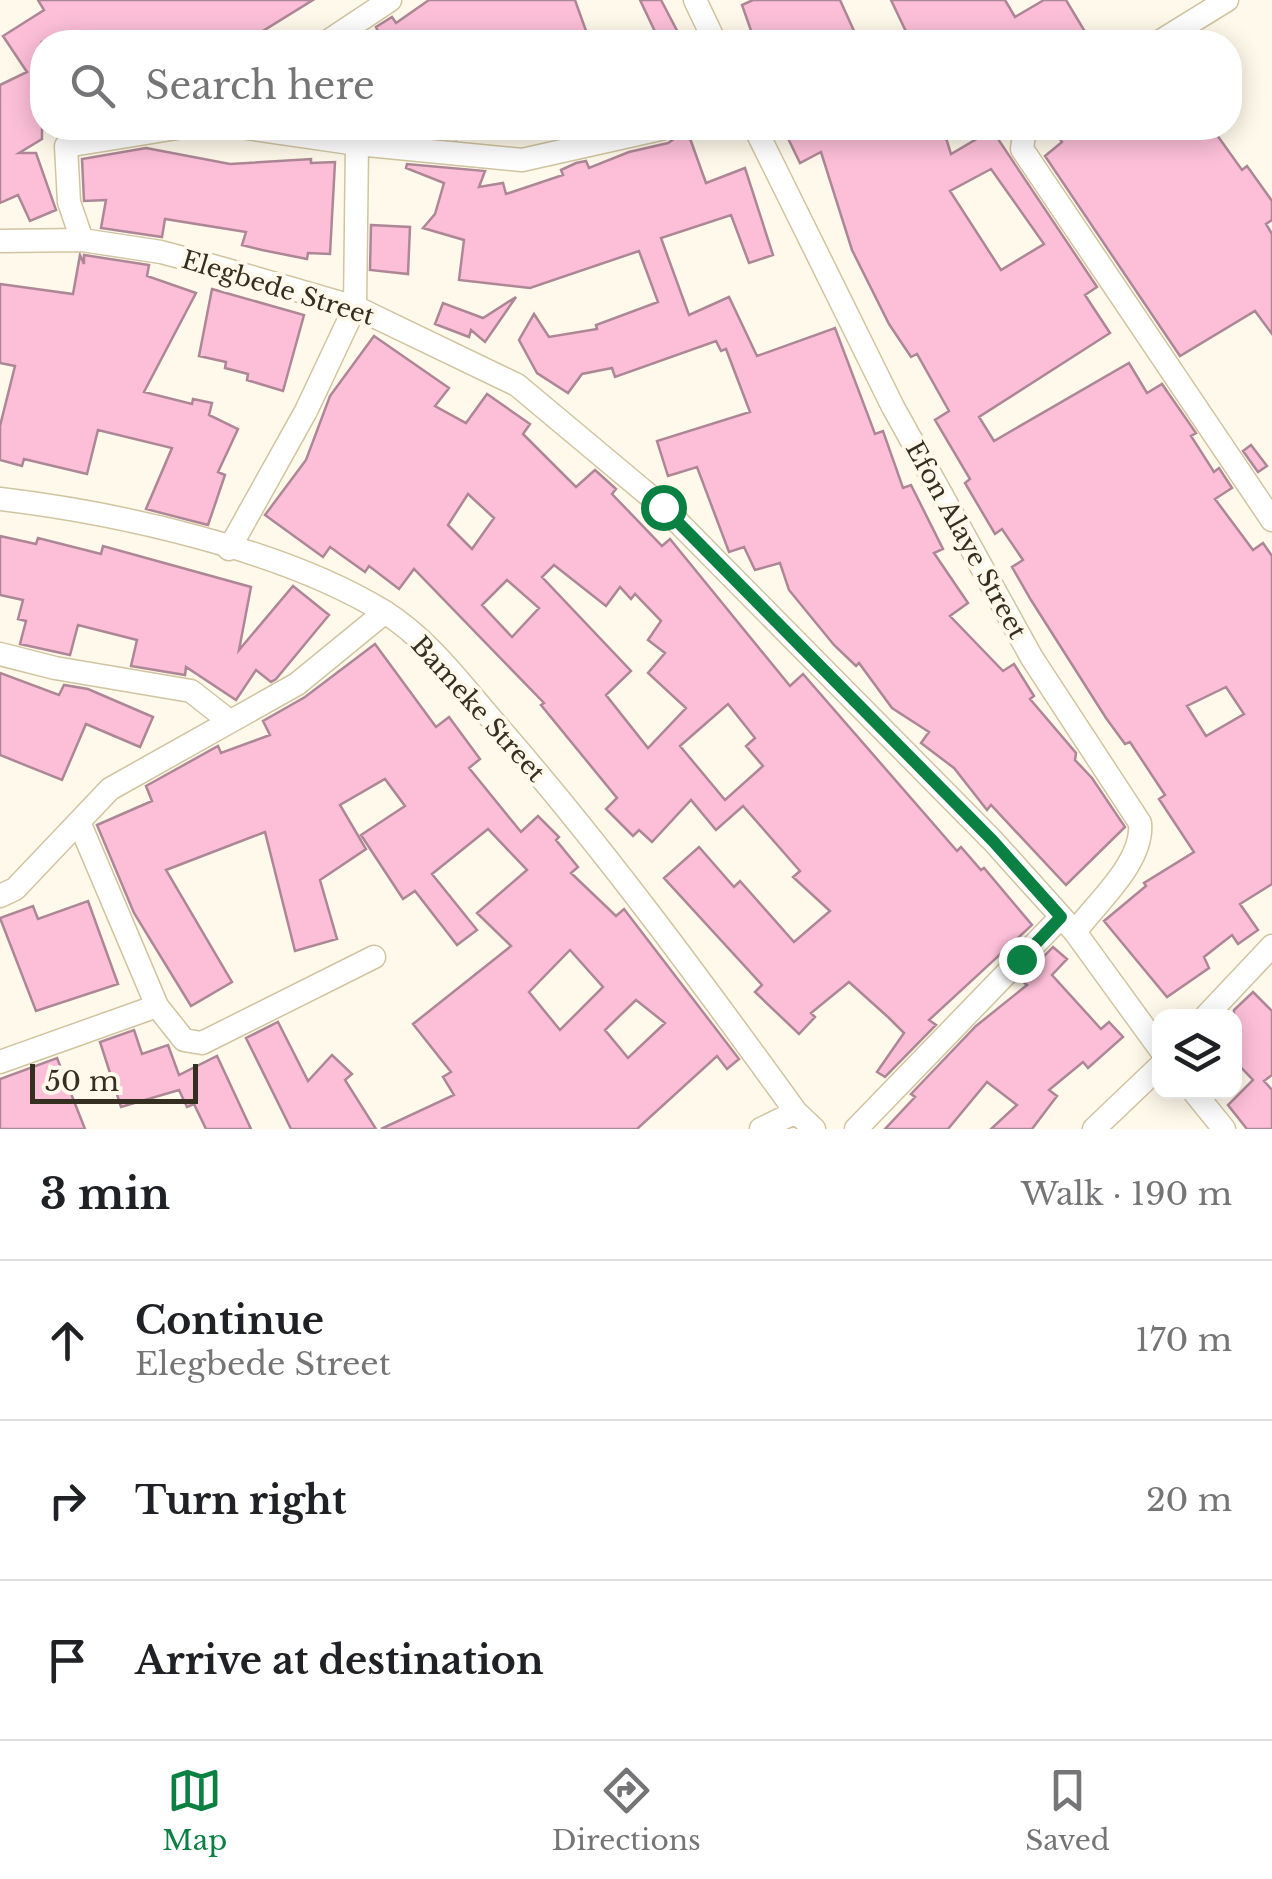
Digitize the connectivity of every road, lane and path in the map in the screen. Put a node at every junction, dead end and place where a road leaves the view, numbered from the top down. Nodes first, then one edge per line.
1 (390, 0) edge
2 (696, 0) edge
3 (1227, 0) edge
4 (345, 30) edge
5 (710, 30) edge
6 (1178, 30) edge
7 (103, 140) edge
8 (330, 140) edge
9 (611, 140) edge
10 (761, 140) edge
11 (1023, 140) edge
12 (357, 144) junction
13 (82, 240) junction
14 (0, 241) edge
15 (355, 307) junction
16 (0, 498) edge
17 (1272, 520) edge
18 (229, 550) junction
19 (384, 612) junction
20 (0, 654) edge
21 (228, 720) junction
22 (79, 822) junction
23 (0, 896) edge
24 (1068, 924) junction
25 (1272, 946) edge
26 (374, 957) dead end
27 (157, 1006) junction
28 (1213, 1009) edge
29 (1152, 1038) edge
30 (0, 1062) edge
31 (1152, 1074) edge
32 (1200, 1099) edge
33 (796, 1112) junction
34 (761, 1129) edge
35 (814, 1129) edge
36 (856, 1129) edge
37 (1094, 1129) edge
38 (1224, 1129) edge

1 - 4 street
2 - 5 street
3 - 6 street
7 - 13 street
8 - 12 street
9 - 12 street
10 - 24 street, Efon Alaye Street
11 - 17 street
12 - 15 street
13 - 14 street, Elegbede Street
13 - 15 street, Elegbede Street
15 - 18 street
15 - 24 street, Elegbede Street
16 - 18 street, Bameke Street
18 - 19 street, Bameke Street
19 - 21 street
19 - 33 street, Bameke Street
20 - 21 street
21 - 22 street
22 - 23 street
22 - 27 street
24 - 29 street, Elegbede Street
24 - 36 street, Efon Alaye Street
25 - 28 street
26 - 27 street
27 - 30 street
31 - 37 street
32 - 38 street
33 - 34 street
33 - 35 street, Bameke Street

